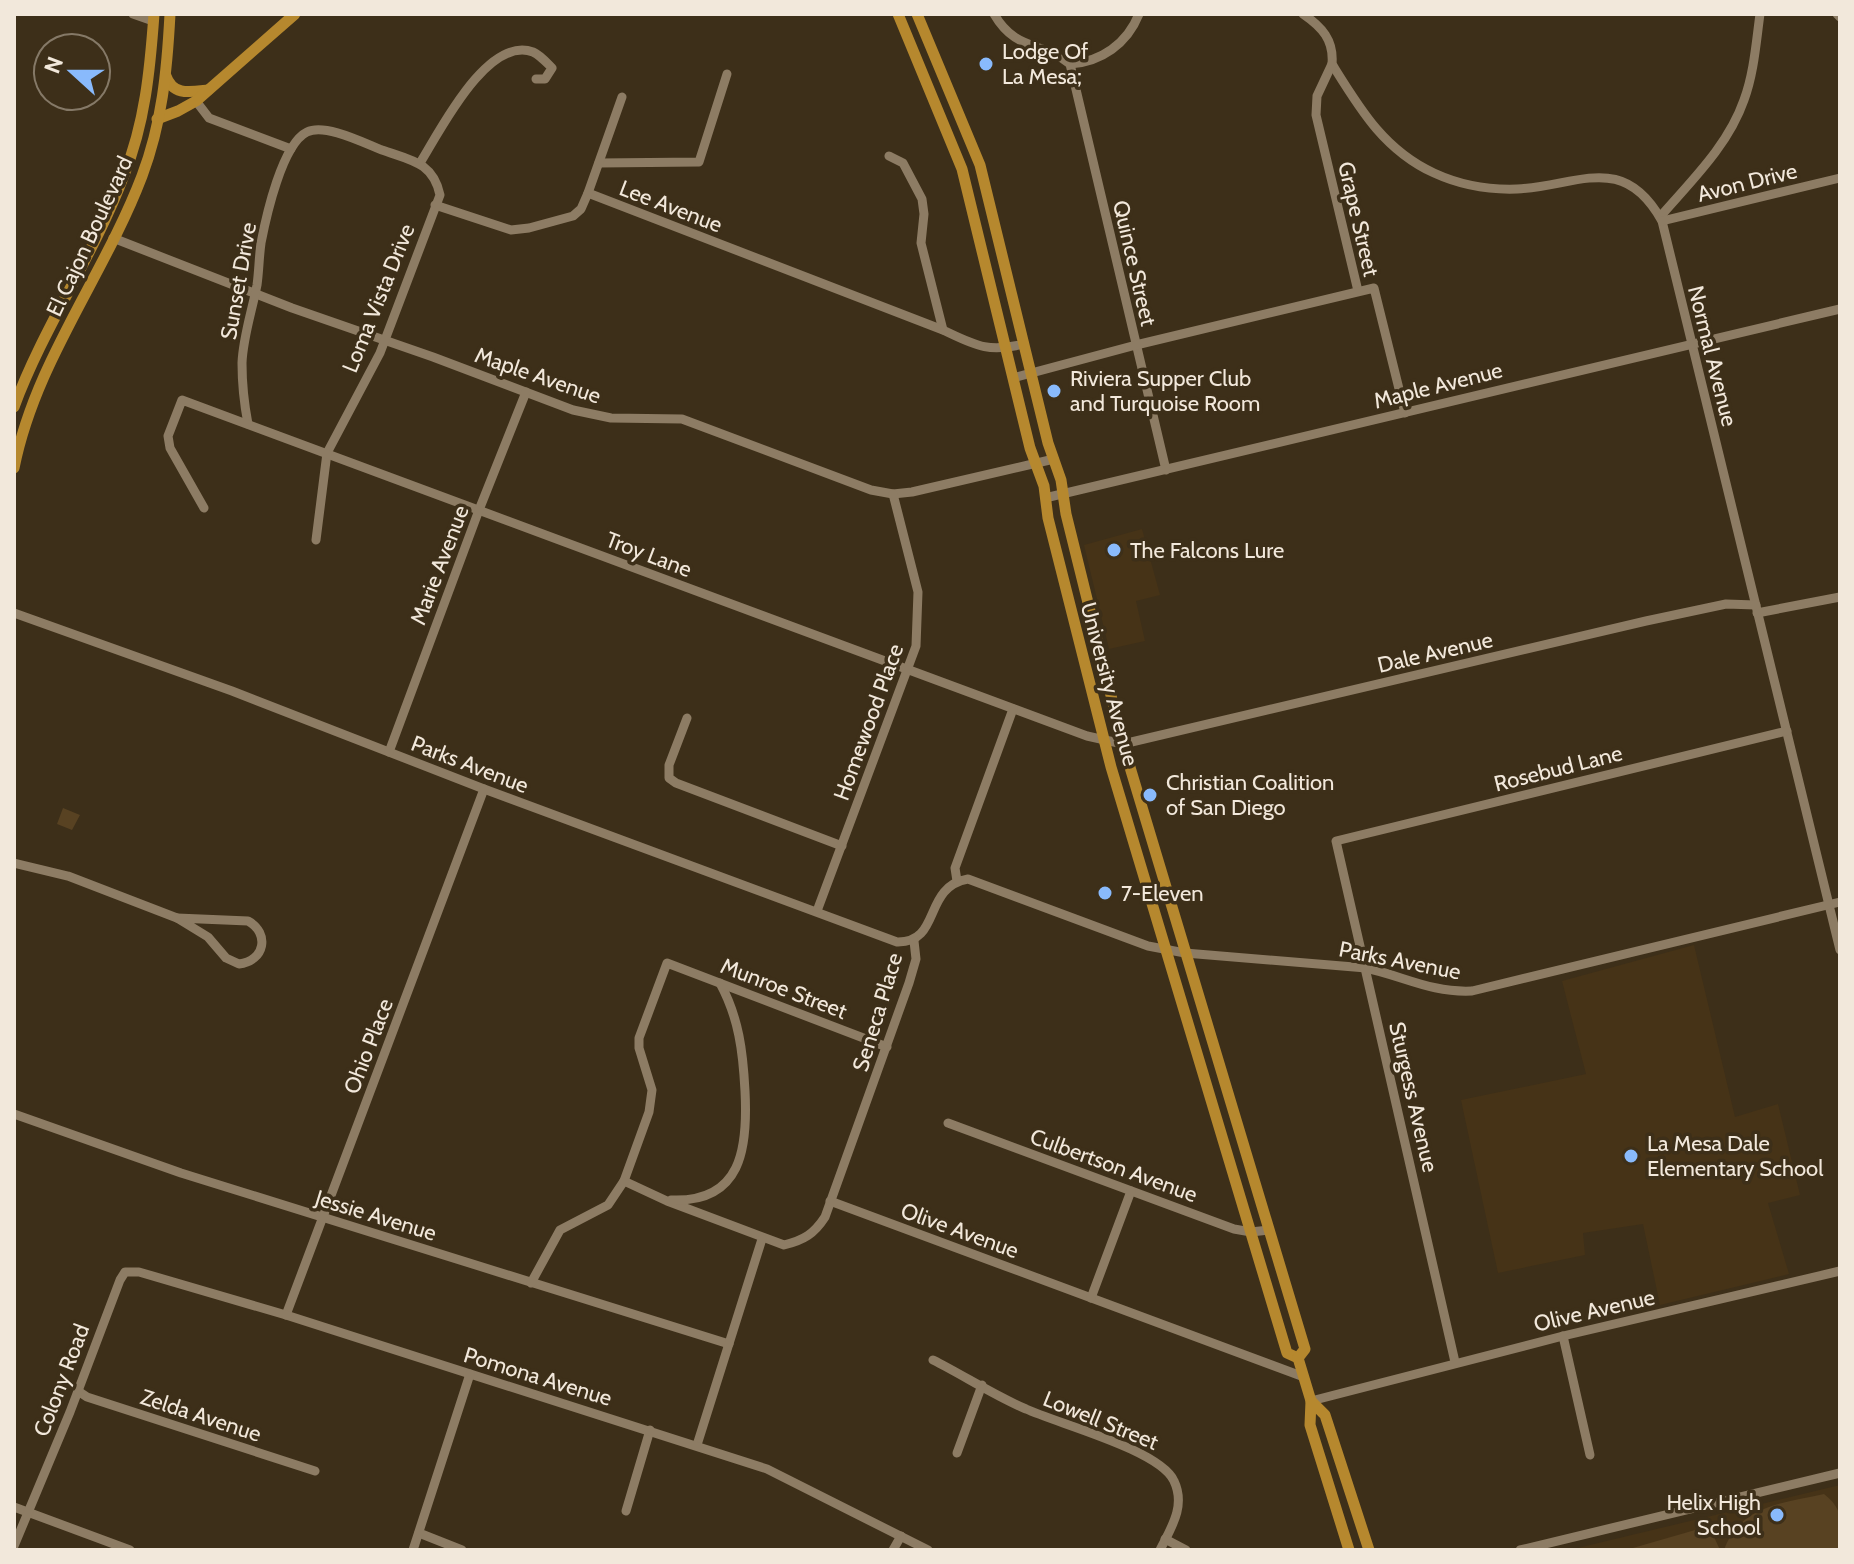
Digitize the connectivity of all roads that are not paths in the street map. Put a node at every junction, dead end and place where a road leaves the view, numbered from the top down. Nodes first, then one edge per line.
1 (133, 14) edge
2 (170, 14) edge
3 (295, 14) edge
4 (898, 14) edge
5 (917, 14) edge
6 (994, 14) edge
7 (1139, 14) edge
8 (1303, 14) edge
9 (1760, 14) edge
10 (154, 18) edge
11 (1070, 64) junction
12 (1332, 64) junction
13 (727, 74) dead end
14 (166, 76) junction
15 (536, 79) dead end
16 (209, 90) junction
17 (622, 97) dead end
18 (196, 101) junction
19 (160, 118) junction
20 (141, 124) junction
21 (291, 149) junction
22 (889, 156) dead end
23 (420, 163) junction
24 (599, 163) junction
25 (1840, 178) edge
26 (588, 193) junction
27 (435, 205) junction
28 (1661, 219) junction
29 (113, 238) junction
30 (1358, 291) junction
31 (255, 293) junction
32 (1840, 309) edge
33 (943, 330) junction
34 (385, 339) junction
35 (1024, 344) junction
36 (1691, 344) junction
37 (1136, 345) junction
38 (1006, 348) junction
39 (1031, 374) junction
40 (1013, 378) junction
41 (526, 392) junction
42 (14, 407) edge
43 (1405, 413) junction
44 (248, 424) junction
45 (327, 453) junction
46 (1054, 459) junction
47 (1036, 464) junction
48 (14, 468) edge
49 (1166, 470) junction
50 (893, 494) junction
51 (1064, 494) junction
52 (1045, 498) junction
53 (204, 508) dead end
54 (479, 510) junction
55 (316, 540) dead end
56 (1840, 597) edge
57 (1756, 609) junction
58 (14, 613) edge
59 (909, 670) junction
60 (1013, 709) junction
61 (687, 718) dead end
62 (1787, 731) junction
63 (1103, 741) junction
64 (1123, 744) junction
65 (389, 752) junction
66 (484, 789) junction
67 (1336, 841) joint
68 (842, 846) junction
69 (14, 863) edge
70 (957, 881) junction
71 (1840, 902) edge
72 (1829, 904) junction
73 (817, 911) junction
74 (177, 918) junction
75 (914, 941) junction
76 (1164, 948) junction
77 (1840, 950) edge
78 (1185, 953) junction
79 (1366, 968) junction
80 (720, 983) junction
81 (887, 1047) junction
82 (14, 1114) edge
83 (948, 1123) dead end
84 (624, 1181) junction
85 (1131, 1191) junction
86 (667, 1201) junction
87 (830, 1201) junction
88 (323, 1218) junction
89 (1269, 1230) junction
90 (1251, 1232) junction
91 (762, 1239) junction
92 (1840, 1271) edge
93 (125, 1272) joint
94 (531, 1283) junction
95 (1091, 1298) junction
96 (286, 1315) junction
97 (1563, 1336) junction
98 (729, 1344) junction
99 (1298, 1358) junction
100 (933, 1360) dead end
101 (1455, 1362) junction
102 (470, 1374) junction
103 (1304, 1377) junction
104 (982, 1385) junction
105 (78, 1391) junction
106 (1311, 1401) junction
107 (650, 1430) junction
108 (697, 1445) junction
109 (957, 1453) dead end
110 (1590, 1455) dead end
111 (315, 1471) dead end
112 (1840, 1473) edge
113 (14, 1507) edge
114 (626, 1511) dead end
115 (29, 1513) junction
116 (419, 1533) junction
117 (901, 1536) junction
118 (1165, 1539) junction
119 (14, 1546) edge
120 (130, 1550) edge
121 (413, 1550) edge
122 (462, 1550) edge
123 (893, 1550) edge
124 (928, 1550) edge
125 (1160, 1550) edge
126 (1186, 1550) edge
127 (1349, 1550) edge
128 (1369, 1550) edge
129 (1520, 1550) edge

1 - 10 street
2 - 14 main road, El Cajon Boulevard
3 - 16 main road
4 - 38 main road, University Avenue
5 - 35 main road, University Avenue
6 - 11 street
7 - 11 street
8 - 12 street, Normal Avenue
9 - 28 street
10 - 20 main road, El Cajon Boulevard
11 - 37 street, Quince Street
12 - 28 street, Normal Avenue
12 - 30 street, Grape Street
13 - 24 street
14 - 16 main road
14 - 19 main road, El Cajon Boulevard
15 - 23 street
16 - 18 main road
17 - 24 street
18 - 19 main road
18 - 21 street
19 - 20 main road
19 - 29 main road, El Cajon Boulevard
20 - 42 main road, El Cajon Boulevard
21 - 23 street
21 - 31 street, Sunset Drive
22 - 33 street
23 - 27 street
24 - 26 street
25 - 28 street, Avon Drive
26 - 27 street, Lee Avenue
26 - 33 street, Lee Avenue
27 - 34 street, Loma Vista Drive
28 - 36 street, Normal Avenue
29 - 31 street, Maple Avenue
29 - 48 main road, El Cajon Boulevard
30 - 37 street
30 - 43 street, Grape Street
31 - 34 street, Maple Avenue
31 - 44 street, Sunset Drive
32 - 36 street, Maple Avenue
33 - 38 street, Lee Avenue
34 - 41 street, Maple Avenue
34 - 45 street, Loma Vista Drive
35 - 38 street
35 - 39 main road, University Avenue
36 - 43 street, Maple Avenue
36 - 57 street, Normal Avenue
37 - 39 street
37 - 49 street, Quince Street
38 - 40 main road, University Avenue
39 - 40 street
39 - 46 main road, University Avenue
40 - 47 main road, University Avenue
41 - 50 street, Maple Avenue
41 - 54 street, Marie Avenue
43 - 49 street, Maple Avenue
44 - 45 street, Troy Lane
44 - 53 street, Troy Lane
45 - 54 street, Troy Lane
45 - 55 street, Loma Vista Drive
46 - 47 street, Maple Avenue
46 - 51 main road, University Avenue
47 - 50 street, Maple Avenue
47 - 52 main road, University Avenue
49 - 51 street, Maple Avenue
50 - 59 street, Homewood Place
51 - 52 street, Maple Avenue
51 - 64 main road, University Avenue
52 - 63 main road, University Avenue
54 - 59 street, Troy Lane
54 - 65 street, Marie Avenue
56 - 57 street, Dale Avenue
57 - 62 street, Normal Avenue
57 - 64 street, Dale Avenue
58 - 65 street, Parks Avenue
59 - 60 street, Troy Lane
59 - 68 street, Homewood Place
60 - 63 street, Troy Lane
60 - 70 street, Seneca Place
61 - 68 street
62 - 67 street, Rosebud Lane
62 - 72 street, Normal Avenue
63 - 64 street, Troy Lane
63 - 76 main road, University Avenue
64 - 78 main road, University Avenue
65 - 66 street, Parks Avenue
66 - 73 street, Parks Avenue
66 - 88 street, Ohio Place
67 - 79 street, Sturgess Avenue
68 - 73 street, Homewood Place
69 - 74 street
70 - 75 street, Seneca Place
70 - 76 street, Parks Avenue
71 - 72 street, Parks Avenue
72 - 77 street, Normal Avenue
72 - 79 street, Parks Avenue
73 - 75 street, Parks Avenue
74 - 74 street
75 - 81 street, Seneca Place
76 - 78 street, Parks Avenue
76 - 90 main road, University Avenue
78 - 79 street, Parks Avenue
78 - 89 main road, University Avenue
79 - 101 street, Sturgess Avenue
80 - 81 street, Munroe Street
80 - 84 street, Munroe Street
80 - 86 street
81 - 87 street, Seneca Place
82 - 88 street, Jessie Avenue
83 - 85 street, Culbertson Avenue
84 - 86 street
84 - 94 street
85 - 90 street, Culbertson Avenue
85 - 95 street
86 - 91 street
87 - 91 street
87 - 95 street, Olive Avenue
88 - 94 street, Jessie Avenue
88 - 96 street, Ohio Place
89 - 90 street, Culbertson Avenue
89 - 99 main road, University Avenue
90 - 99 main road, University Avenue
91 - 98 street
92 - 97 street, Olive Avenue
93 - 96 street, Pomona Avenue
93 - 105 street, Colony Road
94 - 98 street, Jessie Avenue
95 - 103 street, Olive Avenue
96 - 102 street, Pomona Avenue
97 - 101 street, Olive Avenue
97 - 110 street
98 - 108 street
99 - 103 main road, University Avenue
100 - 104 street, Lowell Street
101 - 106 street, Olive Avenue
102 - 107 street, Pomona Avenue
102 - 116 street
103 - 106 main road, University Avenue
104 - 109 street
104 - 118 street, Lowell Street
105 - 111 street, Zelda Avenue
105 - 115 street, Colony Road
106 - 127 main road, University Avenue
106 - 128 main road, University Avenue
107 - 108 street, Pomona Avenue
107 - 114 street
108 - 117 street, Pomona Avenue
112 - 129 street
113 - 115 street
115 - 119 street, Colony Road
115 - 120 street
116 - 121 street
116 - 122 street
117 - 123 street
117 - 124 street, Pomona Avenue
118 - 125 street, Lowell Street
118 - 126 street

